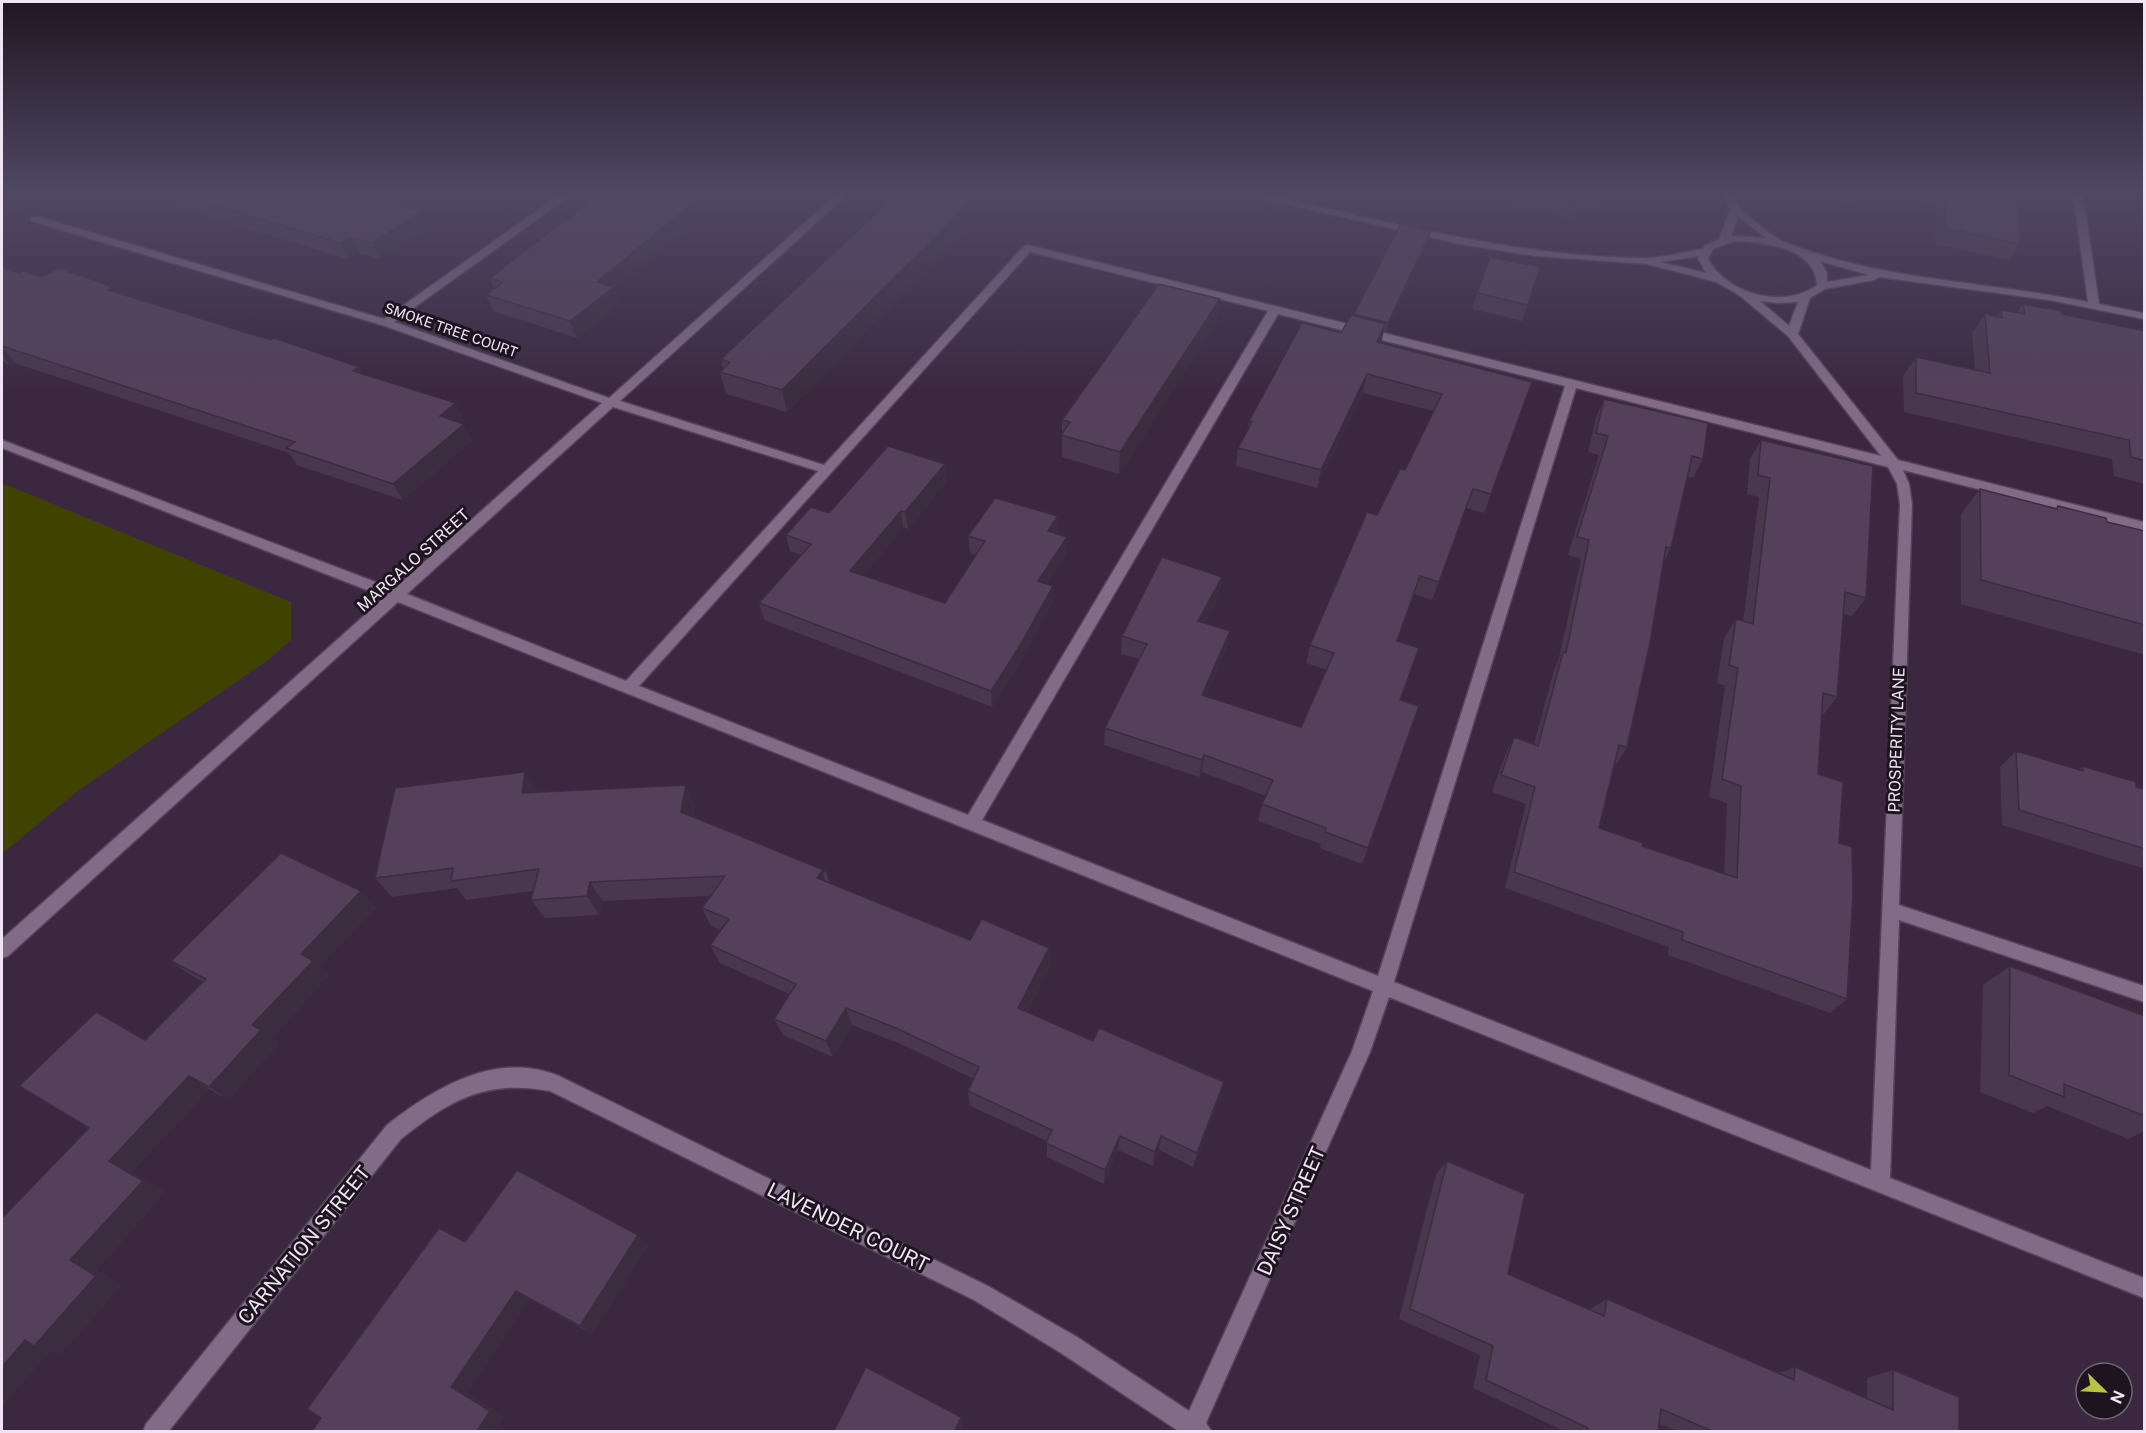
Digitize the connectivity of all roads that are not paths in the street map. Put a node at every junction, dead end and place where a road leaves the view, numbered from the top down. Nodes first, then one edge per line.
1 (173, 260) edge
2 (476, 260) edge
3 (771, 260) edge
4 (1017, 260) edge
5 (1076, 260) edge
6 (1620, 260) edge
7 (1653, 260) edge
8 (1705, 260) edge
9 (1810, 260) edge
10 (1823, 260) edge
11 (2087, 260) edge
12 (1646, 261) junction
13 (1882, 275) junction
14 (1719, 280) junction
15 (1822, 286) junction
16 (1742, 292) junction
17 (1805, 297) junction
18 (2094, 306) junction
19 (1275, 309) junction
20 (2145, 316) edge
21 (386, 323) junction
22 (1792, 334) junction
23 (1572, 383) junction
24 (613, 403) junction
25 (2, 444) edge
26 (1893, 463) junction
27 (827, 470) junction
28 (2145, 525) edge
29 (397, 596) junction
30 (628, 688) junction
31 (971, 824) junction
32 (1889, 909) junction
33 (2, 950) edge
34 (1383, 988) junction
35 (2145, 994) edge
36 (474, 1083) joint
37 (1880, 1184) junction
38 (2145, 1288) edge
39 (1195, 1430) edge
40 (154, 1431) edge

1 - 21 street, SMOKE TREE COURT
2 - 21 street
3 - 24 street, MARGALO STREET
4 - 27 street
5 - 19 street
6 - 12 street
7 - 12 street
8 - 14 street
9 - 15 street
10 - 13 street
11 - 18 street
12 - 14 street
13 - 15 street
13 - 18 street
14 - 16 street
15 - 17 street
16 - 17 street
16 - 22 street, PROSPERITY LANE
17 - 22 street
18 - 20 street
19 - 23 street
19 - 31 street
21 - 24 street, SMOKE TREE COURT
22 - 26 street, PROSPERITY LANE
23 - 26 street
23 - 34 street, DAISY STREET
24 - 27 street, SMOKE TREE COURT
24 - 29 street, MARGALO STREET
25 - 29 street
26 - 28 street
26 - 32 street, PROSPERITY LANE
27 - 30 street
29 - 30 street
29 - 33 street, MARGALO STREET
30 - 31 street
31 - 34 street
32 - 35 street
32 - 37 street, PROSPERITY LANE
34 - 37 street
34 - 39 street, DAISY STREET
36 - 39 street, LAVENDER COURT
36 - 40 street, CARNATION STREET
37 - 38 street

